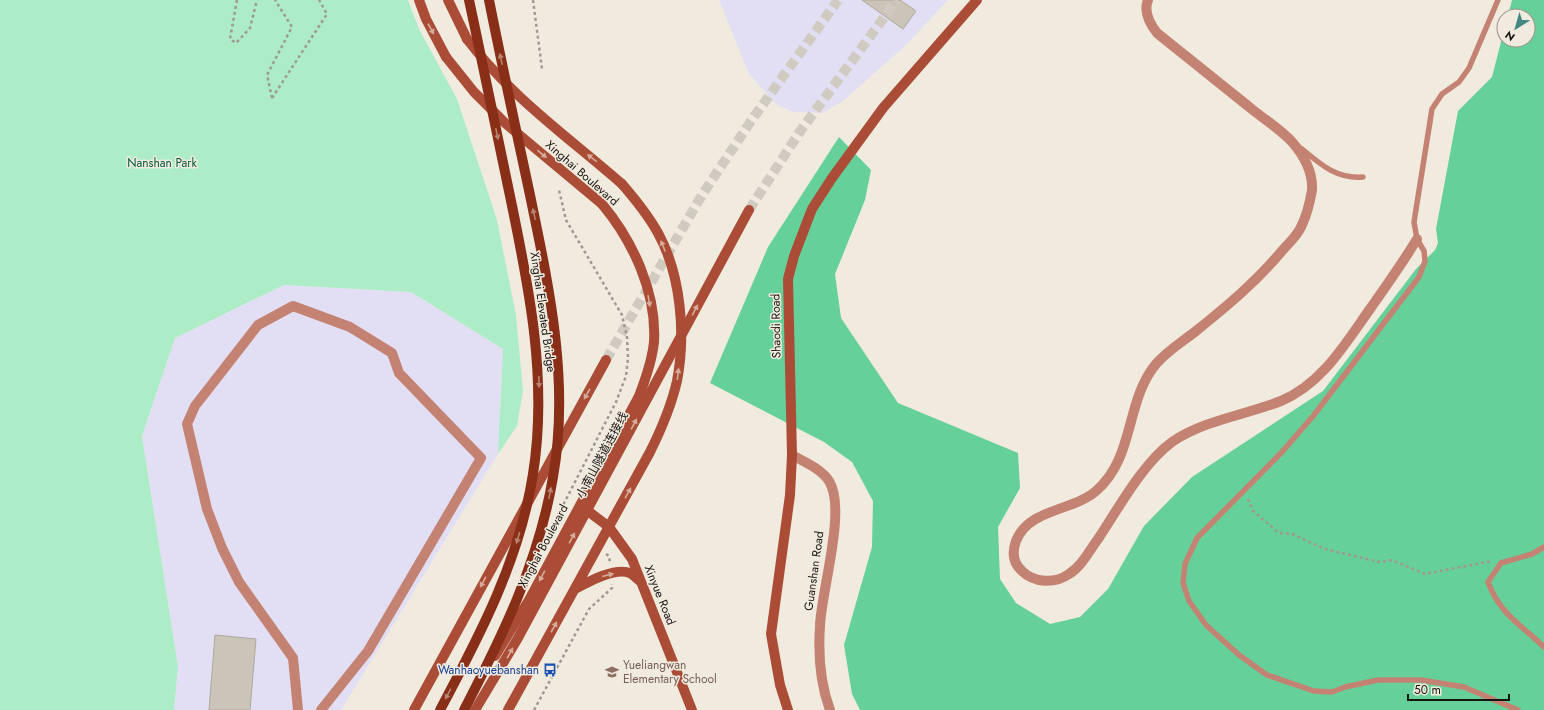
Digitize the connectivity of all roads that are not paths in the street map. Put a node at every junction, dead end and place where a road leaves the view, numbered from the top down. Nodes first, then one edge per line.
1 (419, 0) edge
2 (448, 0) edge
3 (469, 0) edge
4 (489, 0) edge
5 (977, 0) edge
6 (1148, 0) edge
7 (1498, 0) edge
8 (1292, 142) junction
9 (1363, 177) dead end
10 (749, 210) tunnel mouth
11 (1417, 240) junction
12 (606, 360) tunnel mouth
13 (792, 455) junction
14 (580, 505) junction
15 (609, 527) junction
16 (1544, 547) edge
17 (641, 582) junction
18 (575, 589) junction
19 (1544, 647) edge
20 (298, 710) edge
21 (321, 710) edge
22 (414, 710) edge
23 (440, 710) edge
24 (463, 710) edge
25 (475, 710) edge
26 (508, 710) edge
27 (692, 710) edge
28 (788, 710) edge
29 (830, 710) edge
30 (1518, 710) edge

1 -> 14 street, Xinghai Boulevard, bridge
15 -> 2 street, Xinghai Boulevard, bridge
3 -> 23 main road, Xinghai Elevated Bridge, bridge
24 -> 4 main road, Xinghai Elevated Bridge, bridge
5 - 13 street, Shaodi Road
6 - 8 street
7 - 11 lane
8 - 9 lane
8 - 11 street
25 -> 10 street, 小南山隧道连接线, bridge
11 - 30 lane
12 -> 22 street
13 - 28 street, Shaodi Road
13 - 29 street, Guanshan Road
14 - 15 street, Xinyue Road
14 -> 24 street, Xinghai Boulevard
15 - 17 street, Xinyue Road
15 - 18 street, Xinghai Boulevard
16 - 19 lane
18 -> 17 street
17 - 27 street, Xinyue Road
26 -> 18 street, Xinghai Boulevard
20 - 21 street

